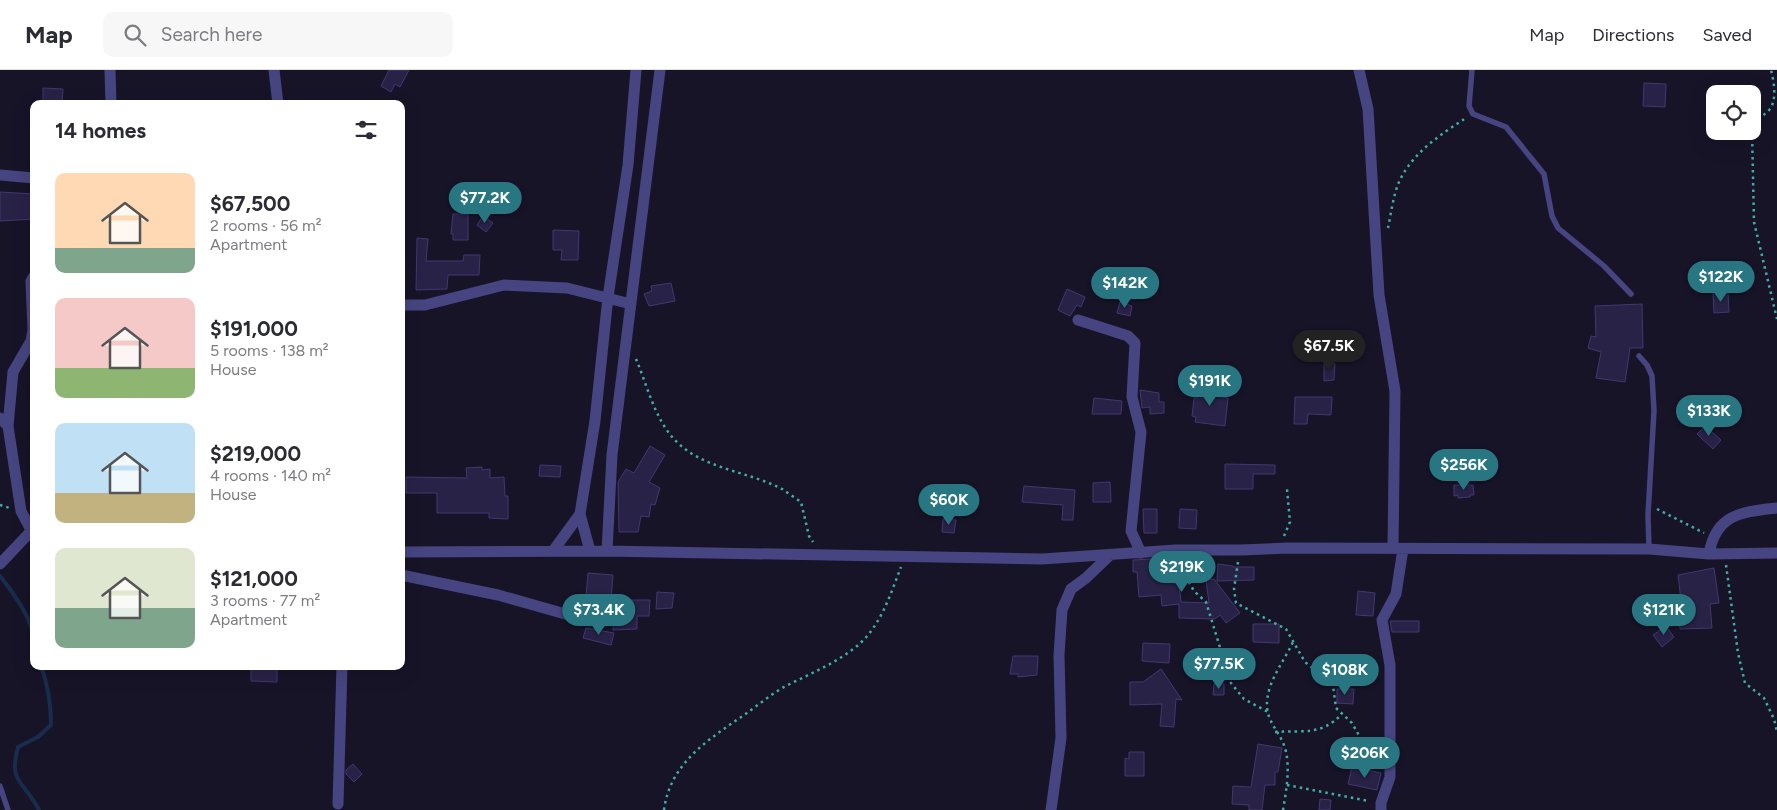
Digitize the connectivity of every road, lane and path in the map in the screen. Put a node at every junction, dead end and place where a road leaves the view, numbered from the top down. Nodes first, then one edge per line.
1 (110, 70) edge
2 (274, 70) edge
3 (636, 70) edge
4 (660, 70) edge
5 (1359, 70) edge
6 (1472, 70) edge
7 (1771, 70) edge
8 (111, 100) edge
9 (278, 100) edge
10 (1473, 114) junction
11 (1761, 115) edge
12 (1752, 140) edge
13 (0, 175) edge
14 (30, 178) edge
15 (1377, 240) junction
16 (1631, 294) dead end
17 (608, 297) junction
18 (631, 304) junction
19 (405, 305) edge
20 (1777, 319) edge
21 (1078, 320) dead end
22 (30, 343) edge
23 (626, 344) junction
24 (1639, 356) dead end
25 (4, 422) edge
26 (1286, 488) dead end
27 (1648, 505) junction
28 (1777, 508) edge
29 (580, 514) junction
30 (30, 526) edge
31 (30, 531) edge
32 (1712, 537) junction
33 (1288, 548) junction
34 (1398, 549) junction
35 (1649, 549) junction
36 (1176, 550) junction
37 (1240, 550) junction
38 (553, 551) junction
39 (590, 551) junction
40 (607, 551) junction
41 (405, 552) edge
42 (1141, 553) junction
43 (1724, 553) junction
44 (1777, 553) edge
45 (1709, 554) junction
46 (821, 555) junction
47 (1110, 555) junction
48 (905, 558) junction
49 (0, 564) edge
50 (405, 576) edge
51 (590, 621) dead end
52 (1292, 642) junction
53 (342, 670) edge
54 (1268, 712) junction
55 (1342, 714) junction
56 (1276, 732) junction
57 (1777, 732) edge
58 (1390, 777) junction
59 (1287, 785) junction
60 (0, 786) edge
61 (338, 804) dead end
62 (1381, 807) edge
63 (8, 810) edge
64 (664, 810) edge
65 (1051, 810) edge
66 (1283, 810) edge

1 - 8 street
2 - 9 street
3 - 17 street
4 - 18 street
5 - 15 street
6 - 10 lane
7 - 11 path
10 - 15 path
10 - 16 lane
12 - 20 path
13 - 14 street
15 - 34 street
17 - 18 street
17 - 19 street
17 - 29 street
18 - 23 street
21 - 42 street
22 - 25 street
23 - 40 street
23 - 46 path
24 - 27 lane
25 - 30 street
26 - 33 path
27 - 32 path
27 - 35 lane
28 - 32 street
29 - 38 street
29 - 39 street
31 - 49 street
32 - 45 street
33 - 34 street
33 - 37 street
34 - 35 street
34 - 58 street
35 - 45 street
36 - 37 street
36 - 42 street
36 - 54 path
37 - 52 path
38 - 39 street
38 - 41 street
39 - 40 street
40 - 46 street
42 - 47 street
43 - 44 street
43 - 45 street
43 - 57 path
46 - 48 street
47 - 48 street
47 - 65 street
48 - 64 path
50 - 51 street
52 - 54 path
52 - 55 path
53 - 61 street
54 - 56 path
55 - 56 path
55 - 58 path
56 - 59 path
58 - 62 street
59 - 62 path
59 - 66 path
60 - 63 lane

